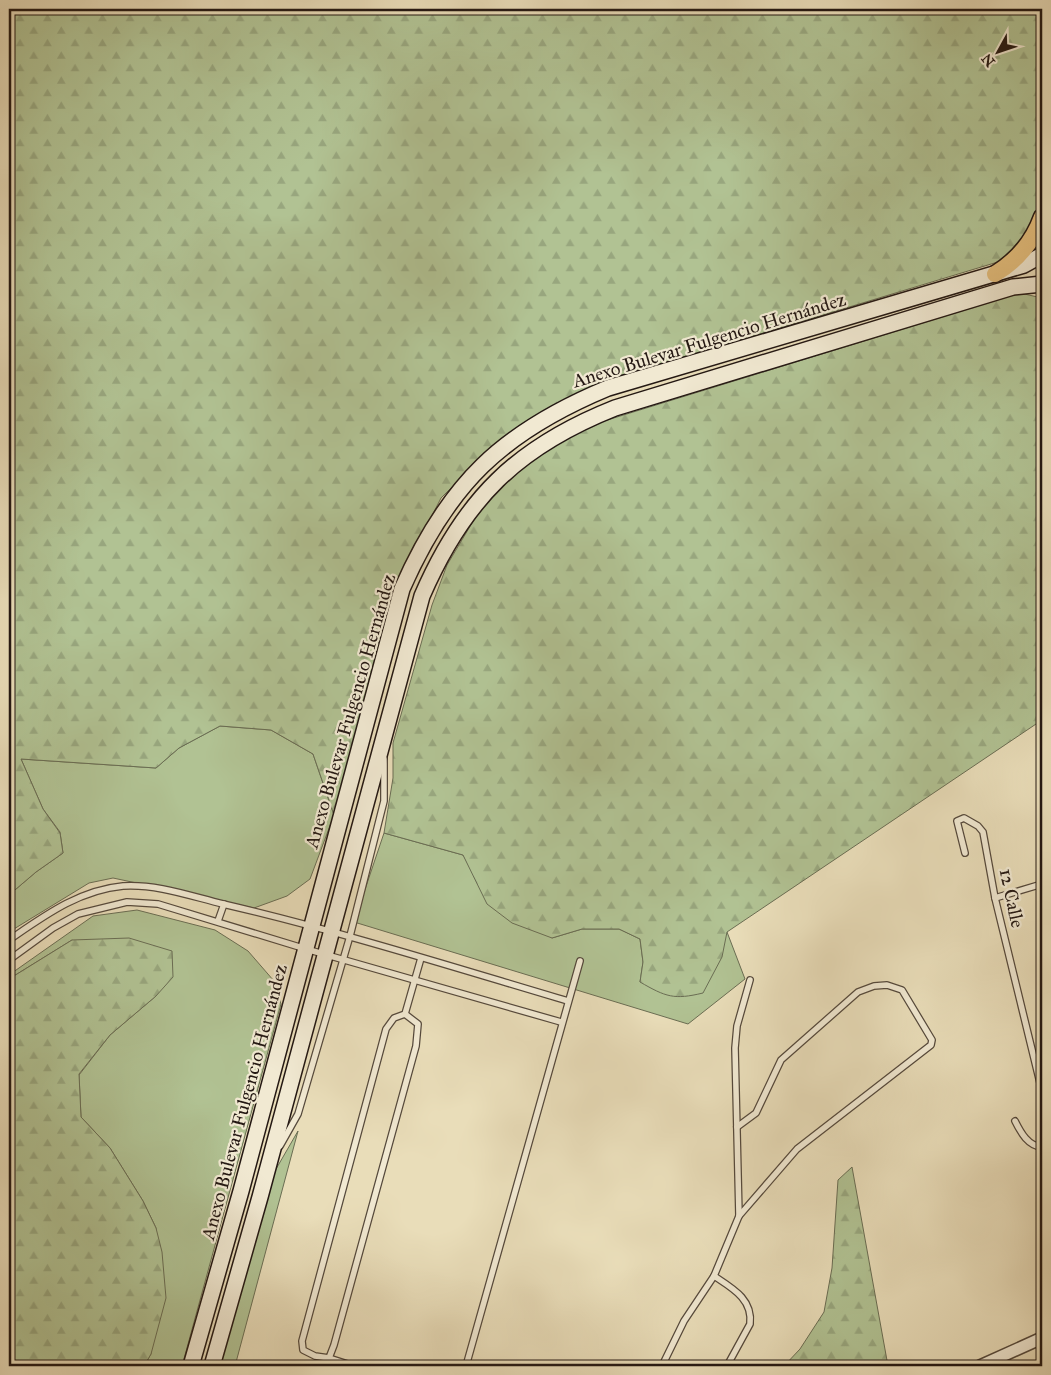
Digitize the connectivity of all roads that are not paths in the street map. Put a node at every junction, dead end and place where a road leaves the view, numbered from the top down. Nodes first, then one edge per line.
1 (1042, 218) edge
2 (1042, 255) edge
3 (995, 274) junction
4 (1042, 284) edge
5 (383, 736) junction
6 (965, 852) dead end
7 (1042, 884) edge
8 (995, 898) junction
9 (224, 904) junction
10 (218, 921) junction
11 (312, 925) junction
12 (332, 931) junction
13 (350, 936) junction
14 (9, 940) edge
15 (306, 949) junction
16 (326, 954) junction
17 (421, 958) junction
18 (343, 959) junction
19 (9, 960) edge
20 (580, 961) dead end
21 (415, 979) junction
22 (750, 980) dead end
23 (568, 1000) junction
24 (405, 1014) junction
25 (561, 1022) junction
26 (1042, 1091) edge
27 (1015, 1121) dead end
28 (737, 1127) junction
29 (1042, 1147) edge
30 (269, 1165) junction
31 (739, 1216) junction
32 (714, 1276) junction
33 (1042, 1338) edge
34 (329, 1358) junction
35 (191, 1366) edge
36 (212, 1366) edge
37 (354, 1366) edge
38 (466, 1366) edge
39 (662, 1366) edge
40 (727, 1366) edge
41 (980, 1366) edge

1 - 3 main road
2 - 3 main road, Anexo Bulevar Fulgencio Hernández
3 - 11 main road, Anexo Bulevar Fulgencio Hernández
4 - 5 main road, Anexo Bulevar Fulgencio Hernández
5 - 12 main road, Anexo Bulevar Fulgencio Hernández
5 - 13 lane
6 - 8 lane, 12 Calle
7 - 8 lane
8 - 26 lane, 12 Calle
9 - 10 lane
9 - 11 lane
9 - 14 lane
10 - 15 lane
10 - 19 lane
11 - 12 lane
11 - 15 main road, Anexo Bulevar Fulgencio Hernández
12 - 13 lane
12 - 16 main road, Anexo Bulevar Fulgencio Hernández
13 - 17 lane
13 - 18 lane
15 - 16 lane
15 - 35 main road, Anexo Bulevar Fulgencio Hernández
16 - 18 lane
16 - 30 main road, Anexo Bulevar Fulgencio Hernández
17 - 21 lane
17 - 23 lane
18 - 21 lane
18 - 30 lane
20 - 23 lane
21 - 24 lane
21 - 25 lane
22 - 28 lane
23 - 25 lane
24 - 34 lane
24 - 34 lane
25 - 38 lane
27 - 29 lane
28 - 31 lane
28 - 31 lane
30 - 36 main road, Anexo Bulevar Fulgencio Hernández
31 - 32 lane
32 - 39 lane
32 - 40 lane
33 - 41 street
34 - 37 lane

